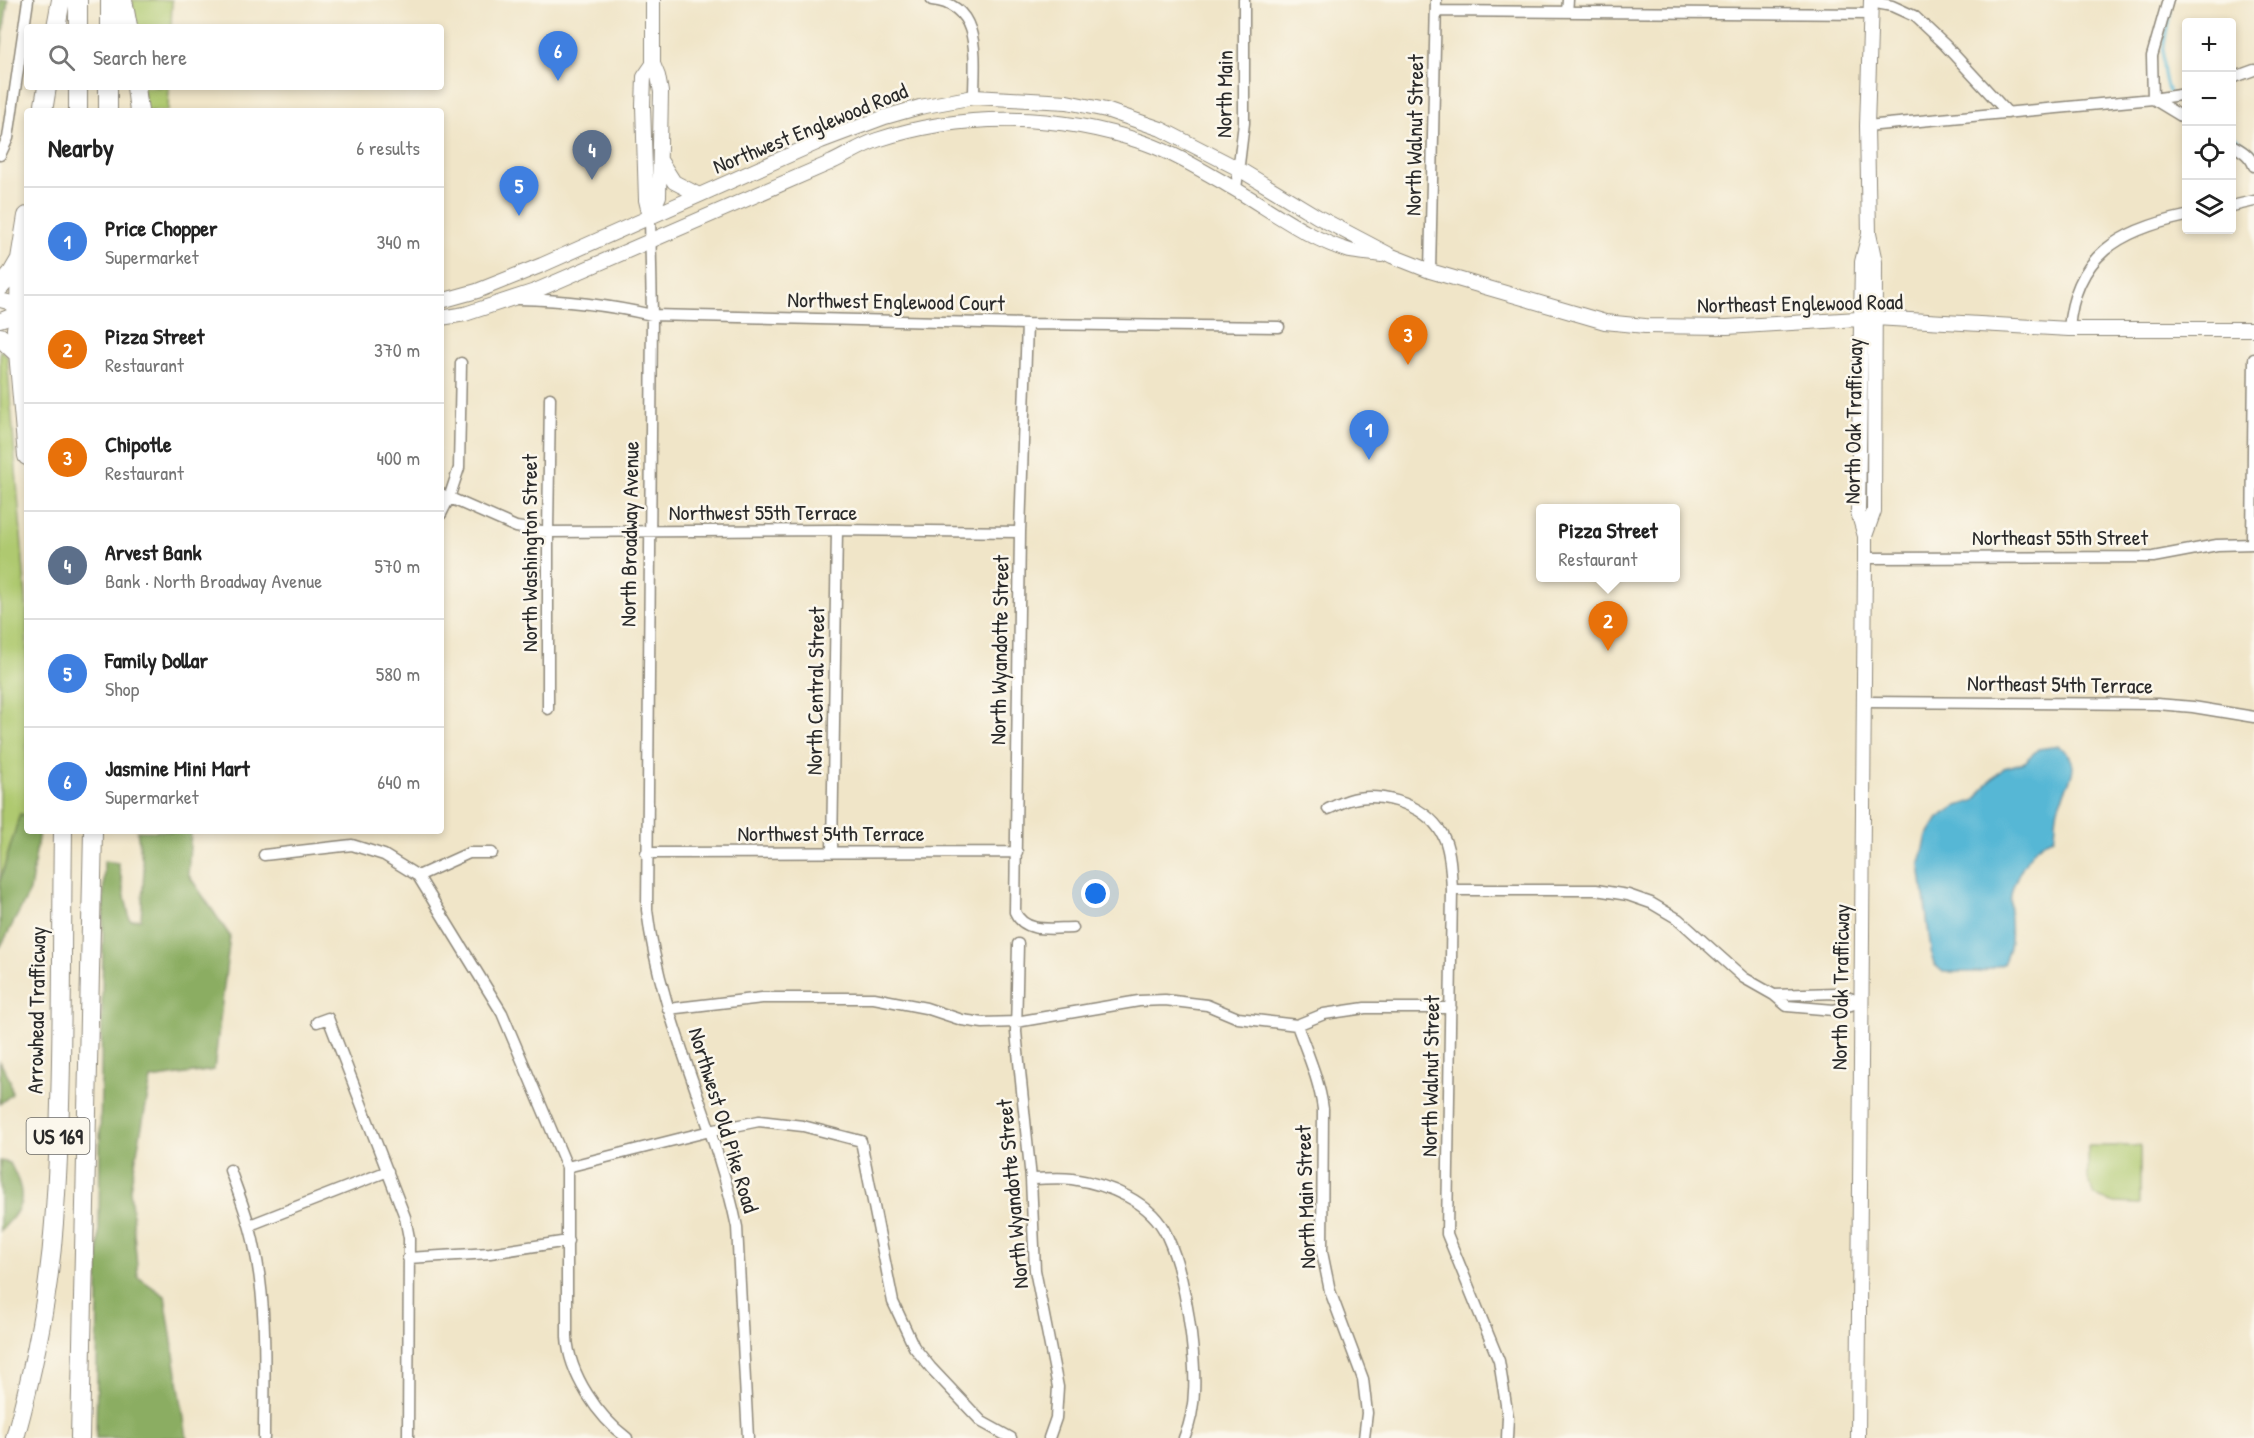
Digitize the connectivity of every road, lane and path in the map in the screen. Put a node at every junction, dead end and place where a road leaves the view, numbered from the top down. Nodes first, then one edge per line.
1 (28, 0) edge
2 (61, 0) edge
3 (78, 0) edge
4 (110, 0) edge
5 (123, 0) edge
6 (653, 0) edge
7 (932, 0) edge
8 (1244, 0) edge
9 (1568, 0) edge
10 (2168, 0) edge
11 (1871, 5) edge
12 (1436, 6) edge
13 (1568, 12) junction
14 (25, 24) edge
15 (57, 24) edge
16 (78, 24) edge
17 (110, 24) edge
18 (127, 24) edge
19 (24, 28) edge
20 (653, 64) junction
21 (2254, 70) edge
22 (2236, 77) edge
23 (46, 90) edge
24 (78, 90) edge
25 (108, 90) edge
26 (136, 90) edge
27 (2182, 95) edge
28 (974, 97) junction
29 (2154, 99) junction
30 (44, 108) edge
31 (78, 108) edge
32 (108, 108) edge
33 (139, 108) edge
34 (2008, 113) junction
35 (2182, 116) edge
36 (1867, 126) junction
37 (2236, 147) edge
38 (0, 155) edge
39 (659, 158) junction
40 (2254, 166) edge
41 (1239, 169) junction
42 (1236, 189) junction
43 (699, 195) junction
44 (2254, 201) edge
45 (2236, 205) edge
46 (650, 217) junction
47 (2182, 217) edge
48 (24, 234) edge
49 (1869, 234) junction
50 (650, 241) junction
51 (1392, 256) junction
52 (20, 259) junction
53 (1430, 271) junction
54 (0, 287) edge
55 (514, 299) junction
56 (0, 300) edge
57 (444, 300) edge
58 (23, 311) edge
59 (652, 315) junction
60 (444, 318) edge
61 (1875, 318) junction
62 (1861, 319) junction
63 (0, 320) edge
64 (1027, 324) junction
65 (1279, 327) dead end
66 (2069, 329) junction
67 (2254, 329) edge
68 (0, 337) edge
69 (18, 354) junction
70 (2254, 359) edge
71 (461, 363) dead end
72 (550, 398) dead end
73 (24, 422) edge
74 (445, 496) edge
75 (837, 530) junction
76 (650, 531) junction
77 (548, 532) junction
78 (1020, 532) junction
79 (1865, 536) junction
80 (2253, 544) edge
81 (1865, 558) junction
82 (1864, 702) junction
83 (548, 709) dead end
84 (2254, 717) edge
85 (1328, 809) dead end
86 (63, 834) edge
87 (93, 834) edge
88 (832, 852) junction
89 (1017, 852) junction
90 (492, 853) dead end
91 (646, 853) junction
92 (264, 855) dead end
93 (418, 876) junction
94 (1452, 890) junction
95 (1073, 928) dead end
96 (1018, 944) dead end
97 (1774, 995) junction
98 (1861, 1002) junction
99 (1451, 1008) junction
100 (668, 1009) junction
101 (317, 1022) dead end
102 (1016, 1022) junction
103 (1297, 1025) junction
104 (710, 1131) junction
105 (567, 1167) junction
106 (230, 1170) dead end
107 (388, 1172) junction
108 (1031, 1179) junction
109 (250, 1226) junction
110 (568, 1241) junction
111 (408, 1258) junction
112 (620, 1436) edge
113 (15, 1438) edge
114 (80, 1438) edge
115 (264, 1438) edge
116 (408, 1438) edge
117 (748, 1438) edge
118 (1011, 1438) edge
119 (1049, 1438) edge
120 (1184, 1438) edge
121 (1364, 1438) edge
122 (1507, 1438) edge
123 (1858, 1438) edge

1 - 14 street
2 - 15 highway
3 - 16 highway
4 - 17 highway
5 - 18 highway
6 - 20 main road, North Broadway Avenue
7 - 28 street
8 - 41 street, North Main
9 - 13 street
10 - 29 street
11 - 13 street
11 - 34 street
11 - 36 main road, North Oak Trafficway
12 - 13 street
12 - 53 street, North Walnut Street
19 - 38 street
20 - 39 main road, North Broadway Avenue
20 - 46 main road, North Broadway Avenue
21 - 22 street
23 - 30 highway
24 - 31 highway
25 - 32 highway
26 - 33 highway
27 - 29 street
28 - 41 main road, Northwest Englewood Road
28 - 43 main road, Northwest Englewood Road
29 - 34 street
29 - 35 street
34 - 36 street
36 - 49 main road, North Oak Trafficway
37 - 40 street
39 - 43 main road
39 - 46 main road, North Broadway Avenue
41 - 42 street, North Main
41 - 51 main road, Northeast Englewood Road
42 - 50 main road, Northwest Englewood Road
42 - 51 main road, Northeast Englewood Road
43 - 46 main road, Northwest Englewood Road
44 - 45 street
46 - 50 street, North Broadway Avenue
46 - 57 main road, Northwest Englewood Road
47 - 66 street
48 - 52 highway
49 - 61 main road, North Oak Trafficway
49 - 62 main road, North Oak Trafficway
50 - 55 main road, Northwest Englewood Road
50 - 59 street, North Broadway Avenue
51 - 53 main road, Northeast Englewood Road
52 - 54 highway
52 - 58 highway
53 - 62 main road, Northeast Englewood Road
55 - 59 street, Northwest Englewood Court
55 - 60 main road, Northwest Englewood Road
56 - 58 main road
58 - 63 main road
58 - 69 highway
59 - 64 street, Northwest Englewood Court
59 - 76 street, North Broadway Avenue
61 - 62 main road, Northeast Englewood Road
61 - 66 main road, Northeast Englewood Road
61 - 79 main road, North Oak Trafficway
62 - 79 main road, North Oak Trafficway
64 - 65 street, Northwest Englewood Court
64 - 78 street, North Wyandotte Street
66 - 67 main road, Northeast Englewood Road
68 - 69 highway
69 - 73 highway
70 - 80 street
71 - 74 street
72 - 77 street, North Washington Street
74 - 77 street, Northwest 55th Terrace
75 - 76 street, Northwest 55th Terrace
75 - 78 street, Northwest 55th Terrace
75 - 88 street, North Central Street
76 - 77 street, Northwest 55th Terrace
76 - 91 street, North Broadway Avenue
77 - 83 street, North Washington Street
78 - 89 street, North Wyandotte Street
79 - 81 main road, North Oak Trafficway
80 - 81 street, Northeast 55th Street
81 - 82 main road, North Oak Trafficway
82 - 84 street, Northeast 54th Terrace
82 - 98 main road, North Oak Trafficway
85 - 94 street, North Walnut Street
86 - 113 highway, Arrowhead Trafficway / US 169
87 - 114 highway, US 169
88 - 89 street, Northwest 54th Terrace
88 - 91 street, Northwest 54th Terrace
89 - 95 street, North Wyandotte Street
90 - 93 street
91 - 100 street, Northwest Old Pike Road
92 - 93 street
93 - 105 street
94 - 97 street
94 - 99 street, North Walnut Street
96 - 102 street, North Wyandotte Street
97 - 98 street
97 - 98 street
98 - 123 main road, North Oak Trafficway
99 - 103 street
99 - 122 street, North Walnut Street
100 - 102 street
100 - 104 street, Northwest Old Pike Road
101 - 107 street
102 - 103 street
102 - 108 street, North Wyandotte Street
103 - 121 street, North Main Street
104 - 105 street
104 - 117 street, Northwest Old Pike Road
104 - 118 street
105 - 110 street
106 - 109 street
107 - 109 street
107 - 111 street
108 - 119 street, North Wyandotte Street
108 - 120 street
109 - 115 street
110 - 111 street
110 - 112 street
111 - 116 street

